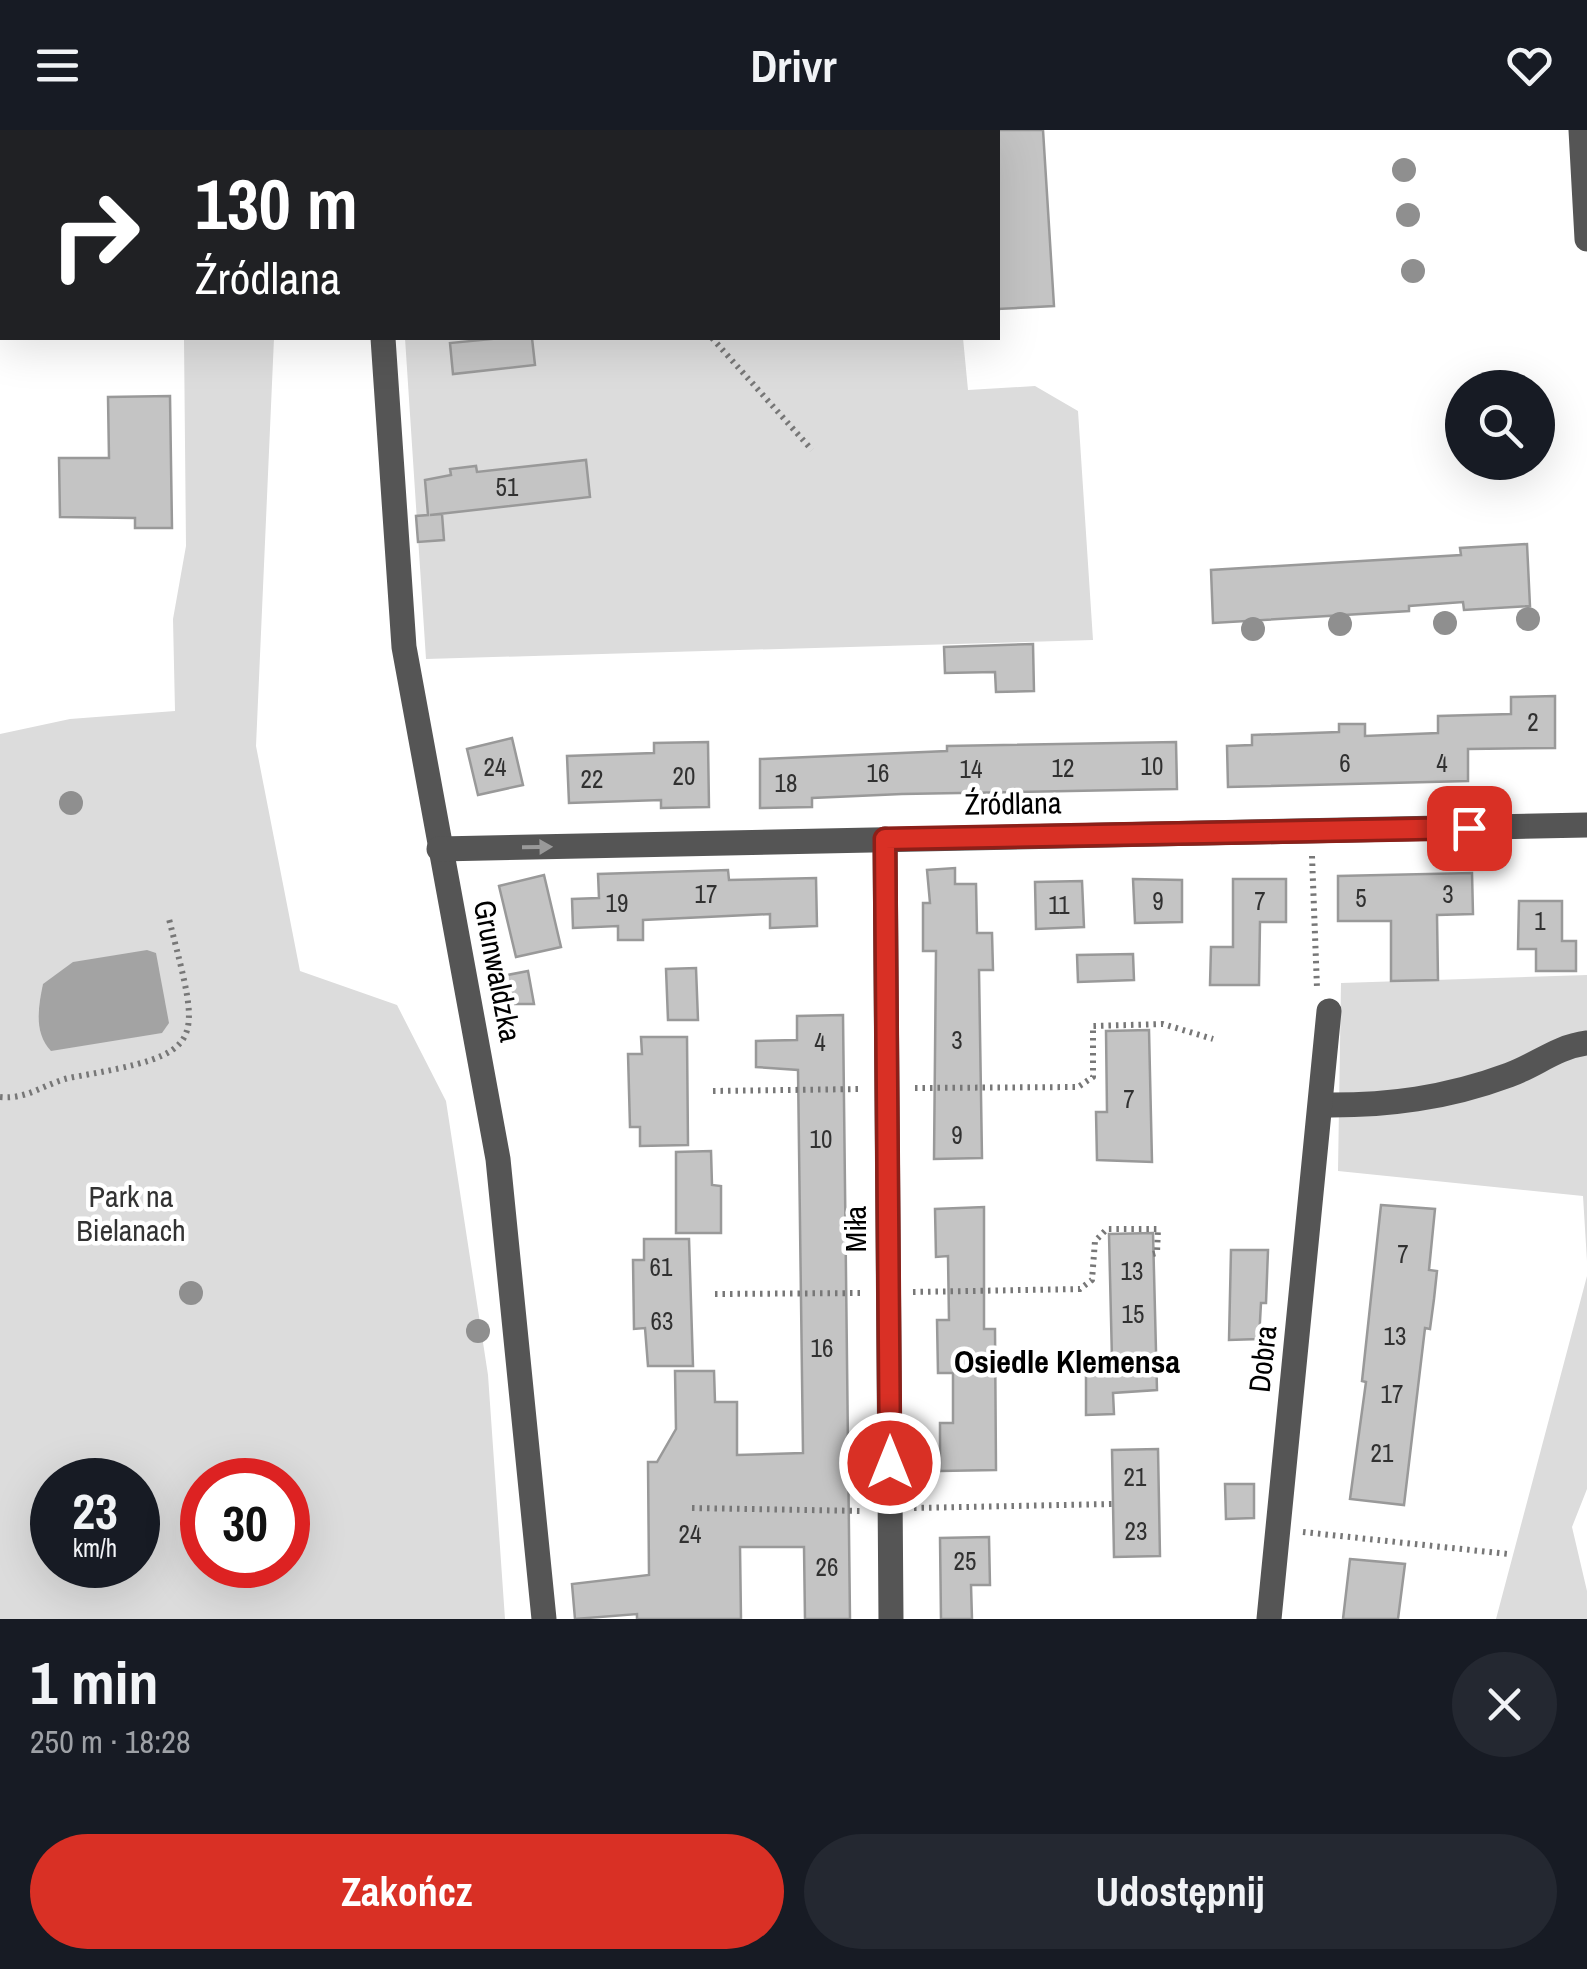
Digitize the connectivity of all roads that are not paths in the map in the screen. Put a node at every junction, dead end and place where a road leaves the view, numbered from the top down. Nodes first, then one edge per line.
1 (1581, 130) edge
2 (1587, 239) edge
3 (383, 340) edge
4 (1587, 824) edge
5 (885, 839) junction
6 (439, 849) junction
7 (1323, 1002) road end
8 (1587, 1043) edge
9 (1321, 1104) junction
10 (544, 1619) edge
11 (892, 1619) edge
12 (1269, 1619) edge

1 - 2 street
3 - 6 street, Grunwaldzka
4 - 5 street, Źródlana
6 -> 5 street, Źródlana
5 - 11 street, Miła
6 - 10 street, Grunwaldzka
7 - 9 street, Dobra
8 - 9 street
9 - 12 street, Dobra

